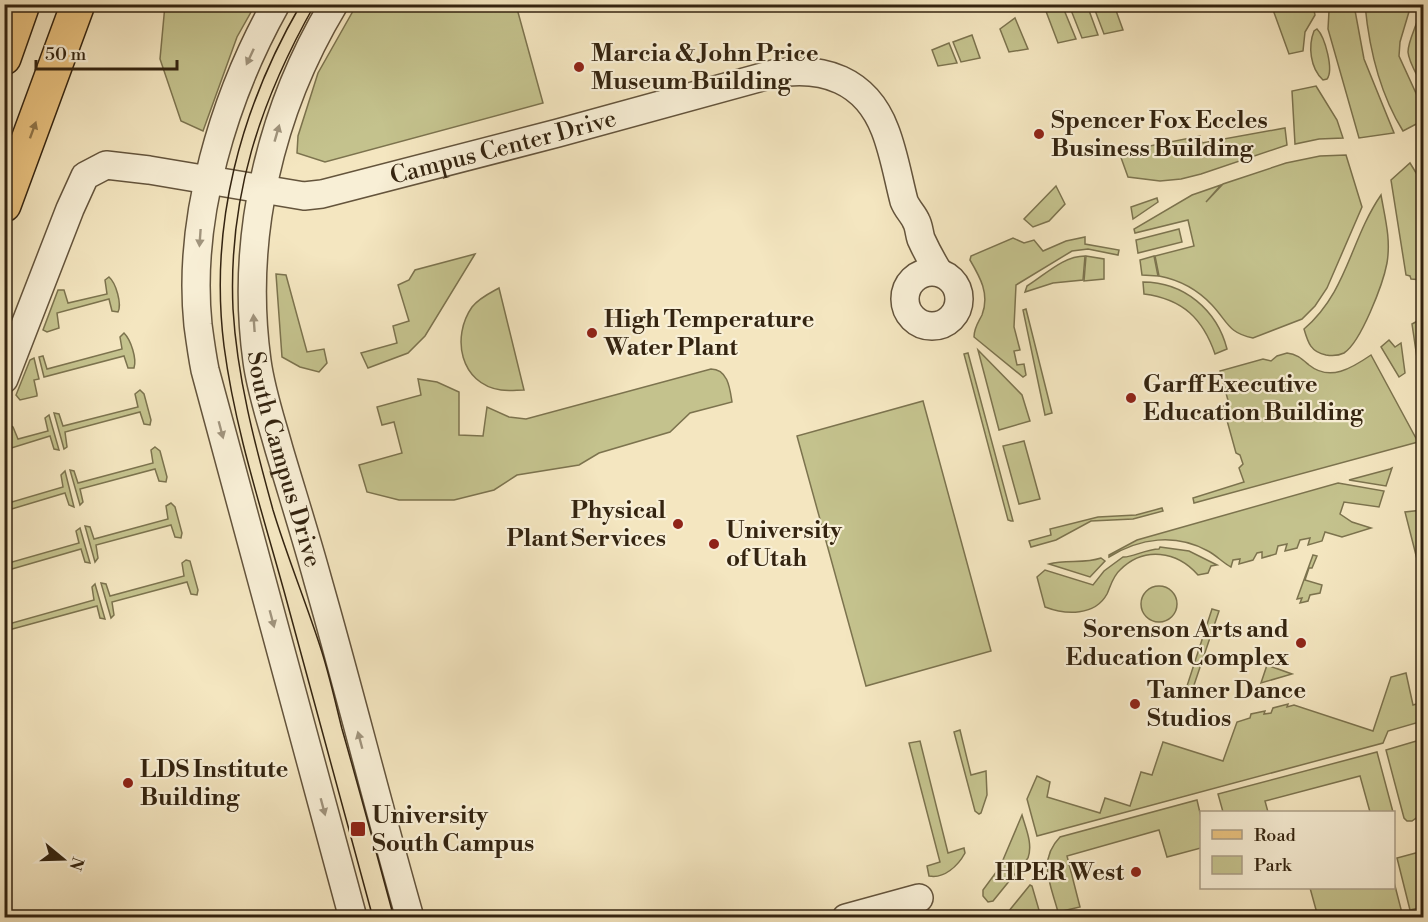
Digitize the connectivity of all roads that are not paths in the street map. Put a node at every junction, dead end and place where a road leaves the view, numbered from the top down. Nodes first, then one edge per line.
1 (23, 4) edge
2 (78, 4) edge
3 (276, 4) edge
4 (334, 4) edge
5 (4, 58) edge
6 (219, 183) junction
7 (261, 189) junction
8 (4, 205) edge
9 (925, 275) dead end
10 (4, 379) edge
11 (919, 898) dead end
12 (353, 918) edge
13 (410, 918) edge
14 (846, 918) edge

1 - 5 main road
8 -> 2 main road
3 -> 6 street
7 -> 4 street, South Campus Drive
6 - 7 street, Campus Center Drive
6 - 10 street, Campus Center Drive
6 -> 12 street
7 - 9 street, Campus Center Drive
13 -> 7 street, South Campus Drive
11 - 14 street

